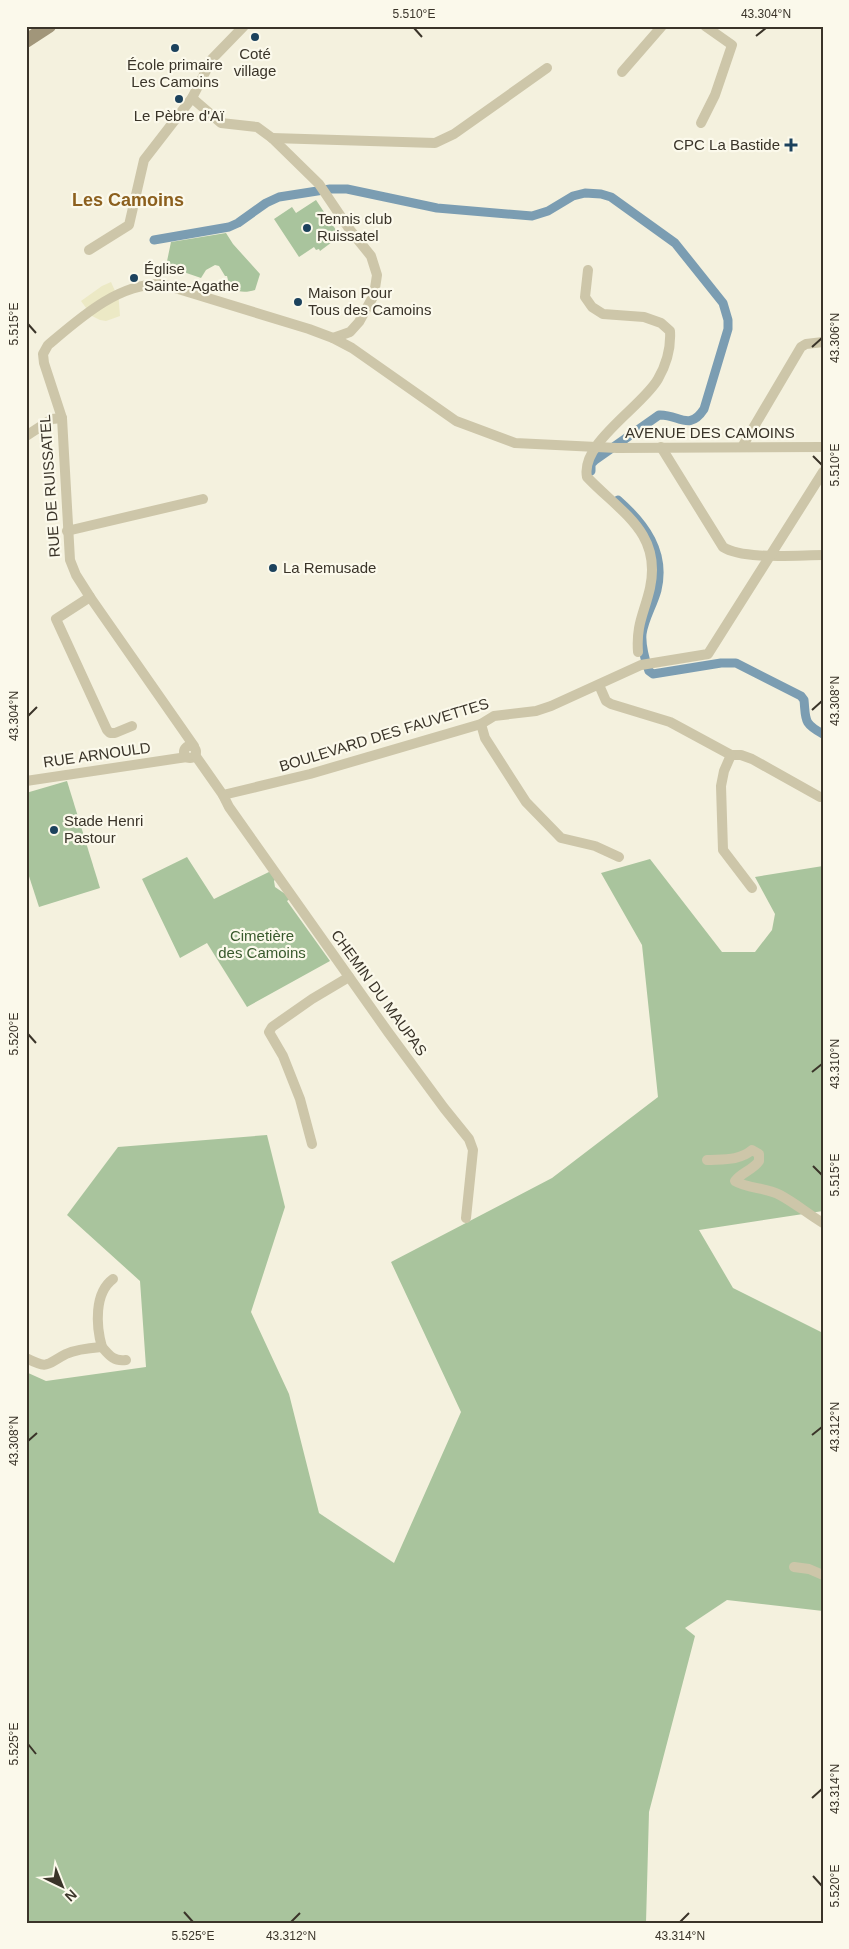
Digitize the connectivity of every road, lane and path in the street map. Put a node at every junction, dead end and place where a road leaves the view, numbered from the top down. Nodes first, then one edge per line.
1 (49, 26) edge
2 (244, 26) edge
3 (662, 26) edge
4 (705, 26) edge
5 (26, 41) edge
6 (546, 68) dead end
7 (622, 72) dead end
8 (192, 98) junction
9 (701, 123) dead end
10 (272, 138) junction
11 (89, 250) dead end
12 (588, 270) dead end
13 (90, 313) joint
14 (333, 338) junction
15 (823, 342) edge
16 (62, 418) junction
17 (26, 436) edge
18 (601, 447) junction
19 (661, 447) junction
20 (742, 447) junction
21 (823, 447) edge
22 (823, 472) edge
23 (203, 498) dead end
24 (67, 530) junction
25 (771, 555) junction
26 (823, 555) edge
27 (90, 597) junction
28 (638, 652) dead end
29 (599, 685) junction
30 (480, 724) junction
31 (132, 726) dead end
32 (189, 749) junction
33 (731, 755) junction
34 (26, 781) edge
35 (223, 796) junction
36 (820, 797) dead end
37 (619, 858) dead end
38 (752, 888) dead end
39 (349, 977) junction
40 (312, 1144) dead end
41 (706, 1160) dead end
42 (466, 1218) dead end
43 (823, 1223) edge
44 (113, 1279) dead end
45 (102, 1347) junction
46 (26, 1358) edge
47 (126, 1360) dead end
48 (794, 1567) dead end
49 (823, 1575) edge

1 - 5 street
2 - 8 street
3 - 7 street
4 - 9 street
6 - 10 street
8 - 10 street
8 - 11 street
10 - 14 street
12 - 18 street
13 - 14 street, AVENUE DES CAMOINS
13 - 16 street, RUE DE RUISSATEL
14 - 18 street, AVENUE DES CAMOINS
15 - 20 street
16 - 17 street
16 - 24 street, RUE DE RUISSATEL
18 - 19 street, AVENUE DES CAMOINS
18 - 28 street
19 - 20 street, AVENUE DES CAMOINS
19 - 25 street
20 - 21 street, AVENUE DES CAMOINS
22 - 25 street, BOULEVARD DES FAUVETTES
23 - 24 street
24 - 27 street, RUE DE RUISSATEL
25 - 26 street
25 - 29 street, BOULEVARD DES FAUVETTES
27 - 31 street
27 - 32 street, RUE DE RUISSATEL
29 - 30 street, BOULEVARD DES FAUVETTES
29 - 33 street
30 - 35 street, BOULEVARD DES FAUVETTES
30 - 37 street
32 - 34 street, RUE ARNOULD
32 - 35 street
33 - 36 street
33 - 38 street
35 - 39 street, CHEMIN DU MAUPAS
39 - 40 street
39 - 42 street, CHEMIN DU MAUPAS
41 - 43 street
44 - 45 street
45 - 46 street
45 - 47 street
48 - 49 street

